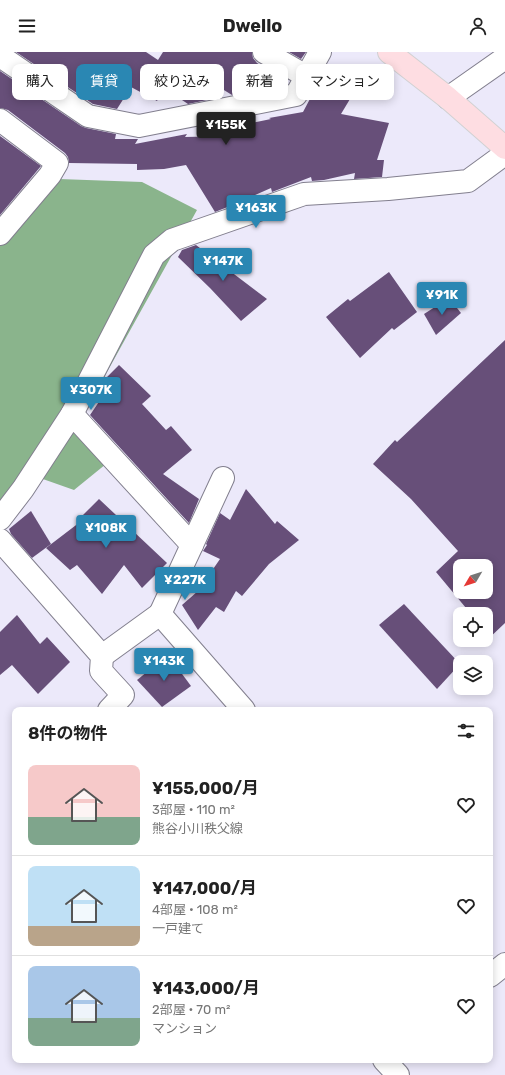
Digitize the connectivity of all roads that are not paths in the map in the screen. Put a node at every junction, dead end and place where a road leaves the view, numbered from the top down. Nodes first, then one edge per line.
1 (264, 52) edge
2 (320, 52) edge
3 (389, 52) edge
4 (0, 56) edge
5 (505, 58) edge
6 (313, 64) edge
7 (296, 70) edge
8 (296, 95) edge
9 (448, 98) junction
10 (0, 120) edge
11 (505, 148) edge
12 (505, 154) edge
13 (0, 234) edge
14 (72, 414) junction
15 (223, 478) dead end
16 (0, 519) edge
17 (0, 540) edge
18 (192, 545) junction
19 (160, 614) junction
20 (102, 656) junction
21 (112, 707) edge
22 (241, 707) edge
23 (505, 964) edge
24 (493, 974) edge
25 (387, 1063) edge
26 (398, 1075) edge

1 - 7 street
2 - 6 street
3 - 9 main road
4 - 8 street
5 - 9 street
9 - 11 main road
10 - 13 street
12 - 14 street
14 - 16 street
14 - 18 street
15 - 18 street
17 - 20 street
18 - 19 street
19 - 20 street
19 - 22 street
20 - 21 street
23 - 24 street
25 - 26 street

